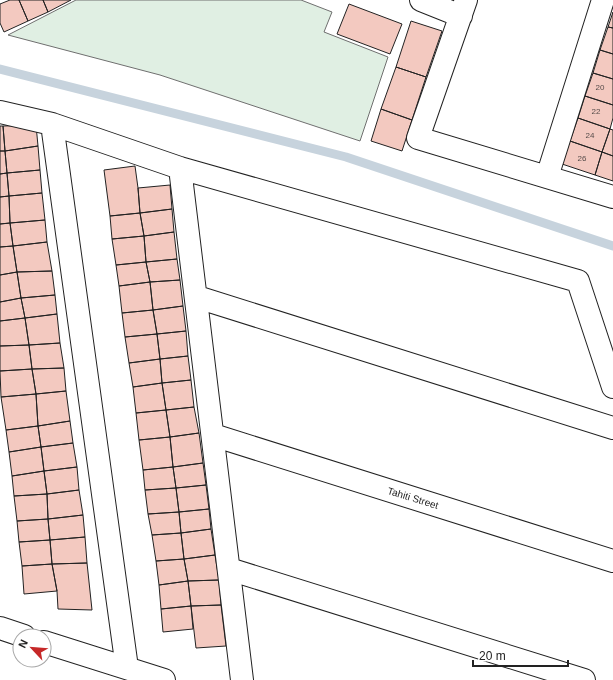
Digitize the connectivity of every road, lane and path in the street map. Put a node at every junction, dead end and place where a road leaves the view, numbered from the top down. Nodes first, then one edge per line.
1 (421, 0) edge
2 (603, 0) edge
3 (464, 8) edge
4 (0, 112) edge
5 (52, 124) junction
6 (180, 168) junction
7 (547, 177) junction
8 (613, 197) edge
9 (197, 297) junction
10 (613, 387) edge
11 (613, 428) edge
12 (213, 435) junction
13 (613, 561) edge
14 (229, 569) junction
15 (0, 628) edge
16 (12, 632) edge
17 (52, 645) edge
18 (127, 668) junction
19 (164, 680) edge
20 (242, 680) edge
21 (584, 680) edge

1 - 3 street
2 - 7 street
3 - 7 street
4 - 5 street
5 - 6 street
5 - 18 street
6 - 9 street
6 - 10 street
7 - 8 street
9 - 11 street
9 - 12 street
12 - 13 street, Tahiti Street
12 - 14 street
14 - 20 street
14 - 21 street
15 - 16 street
17 - 18 street
18 - 19 street

